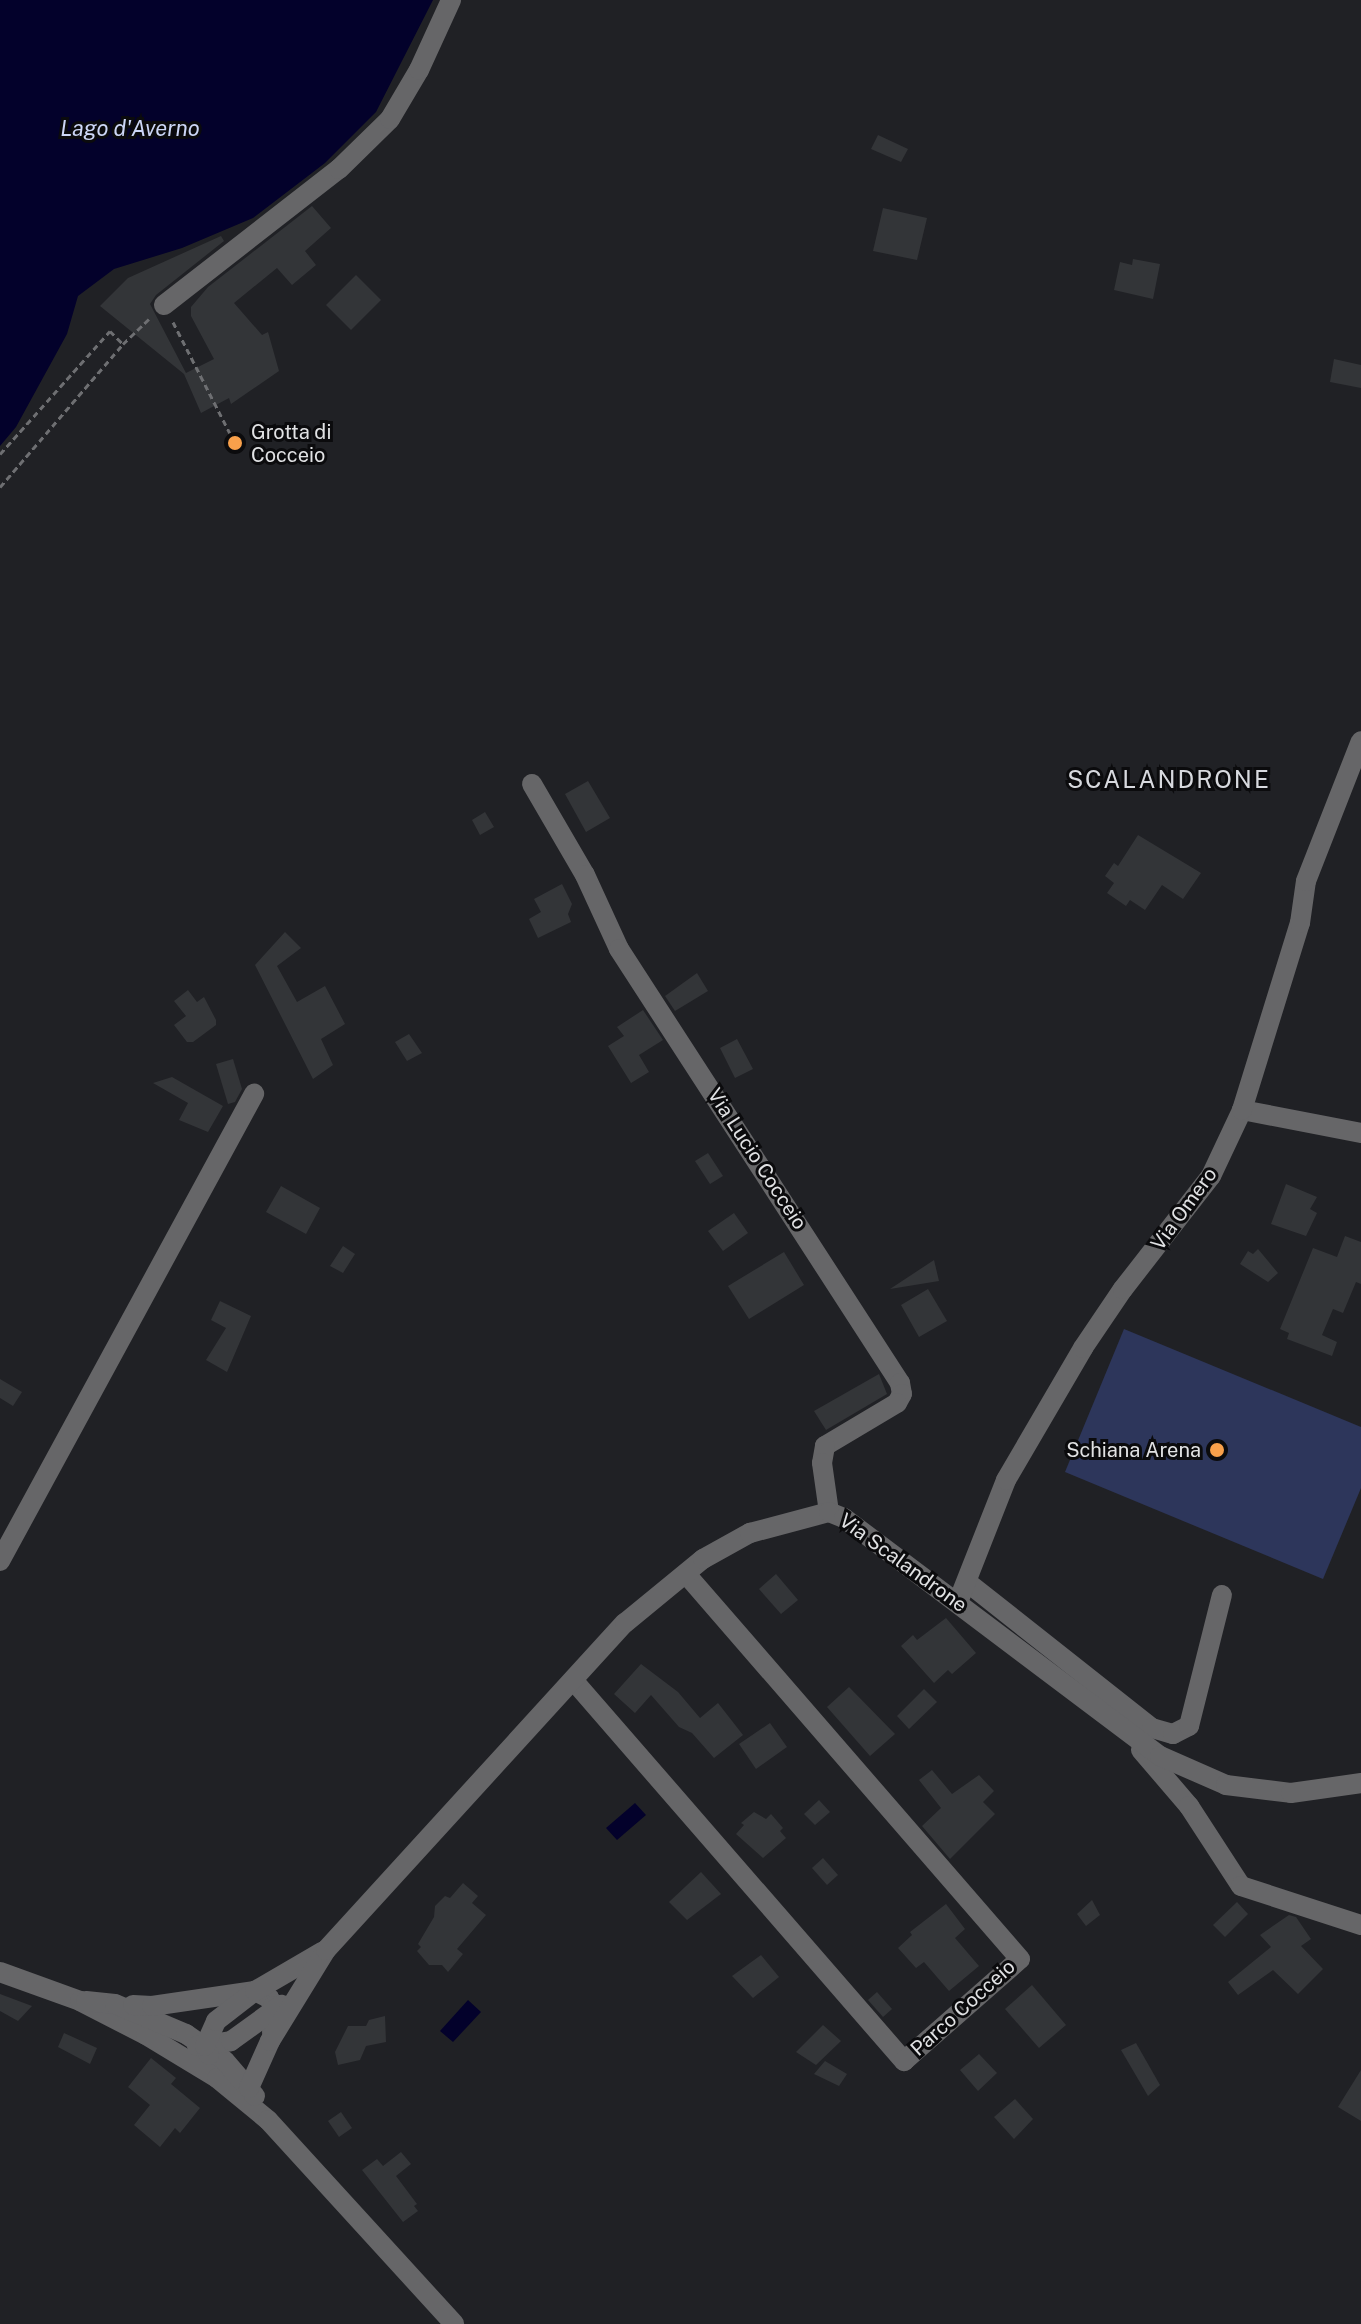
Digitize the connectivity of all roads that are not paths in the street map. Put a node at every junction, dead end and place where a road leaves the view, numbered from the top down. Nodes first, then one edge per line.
1 (451, 0) edge
2 (164, 305) road end
3 (1361, 741) edge
4 (532, 784) dead end
5 (254, 1094) dead end
6 (1242, 1110) junction
7 (1361, 1133) edge
8 (829, 1512) junction
9 (0, 1561) edge
10 (686, 1574) junction
11 (967, 1582) junction
12 (1222, 1595) dead end
13 (958, 1602) junction
14 (573, 1680) junction
15 (1123, 1729) junction
16 (1361, 1783) edge
17 (1361, 1925) edge
18 (326, 1950) junction
19 (0, 1972) edge
20 (304, 1984) junction
21 (255, 1991) junction
22 (80, 2001) junction
23 (115, 2004) junction
24 (273, 2013) junction
25 (146, 2035) junction
26 (270, 2041) junction
27 (205, 2046) junction
28 (217, 2078) junction
29 (249, 2088) junction
30 (268, 2120) junction
31 (454, 2324) edge

1 - 2 street
3 - 6 street, Via Omero
4 - 8 street, Via Lucio Cocceio
5 - 9 street
6 - 7 street
6 - 11 street, Via Omero
8 - 10 street, Via Scalandrone
8 - 13 street, Via Scalandrone
10 - 14 street, Via Scalandrone
10 - 14 street, Parco Cocceio
11 - 12 street
11 - 13 street, Via Omero
13 - 15 street, Via Scalandrone
14 - 18 street, Via Scalandrone
15 - 16 street, Via Scalandrone
15 - 17 street
18 - 20 street
18 - 21 street
19 - 22 street
20 - 24 street
20 - 26 street
21 - 23 street
21 - 24 street
21 - 27 street
22 - 23 street
22 - 25 street
23 - 27 street
24 - 26 street
24 - 27 street
25 - 27 street
25 - 28 street
26 - 29 street
27 - 28 street
27 - 29 street
28 - 30 street
29 - 30 street
30 - 31 street

